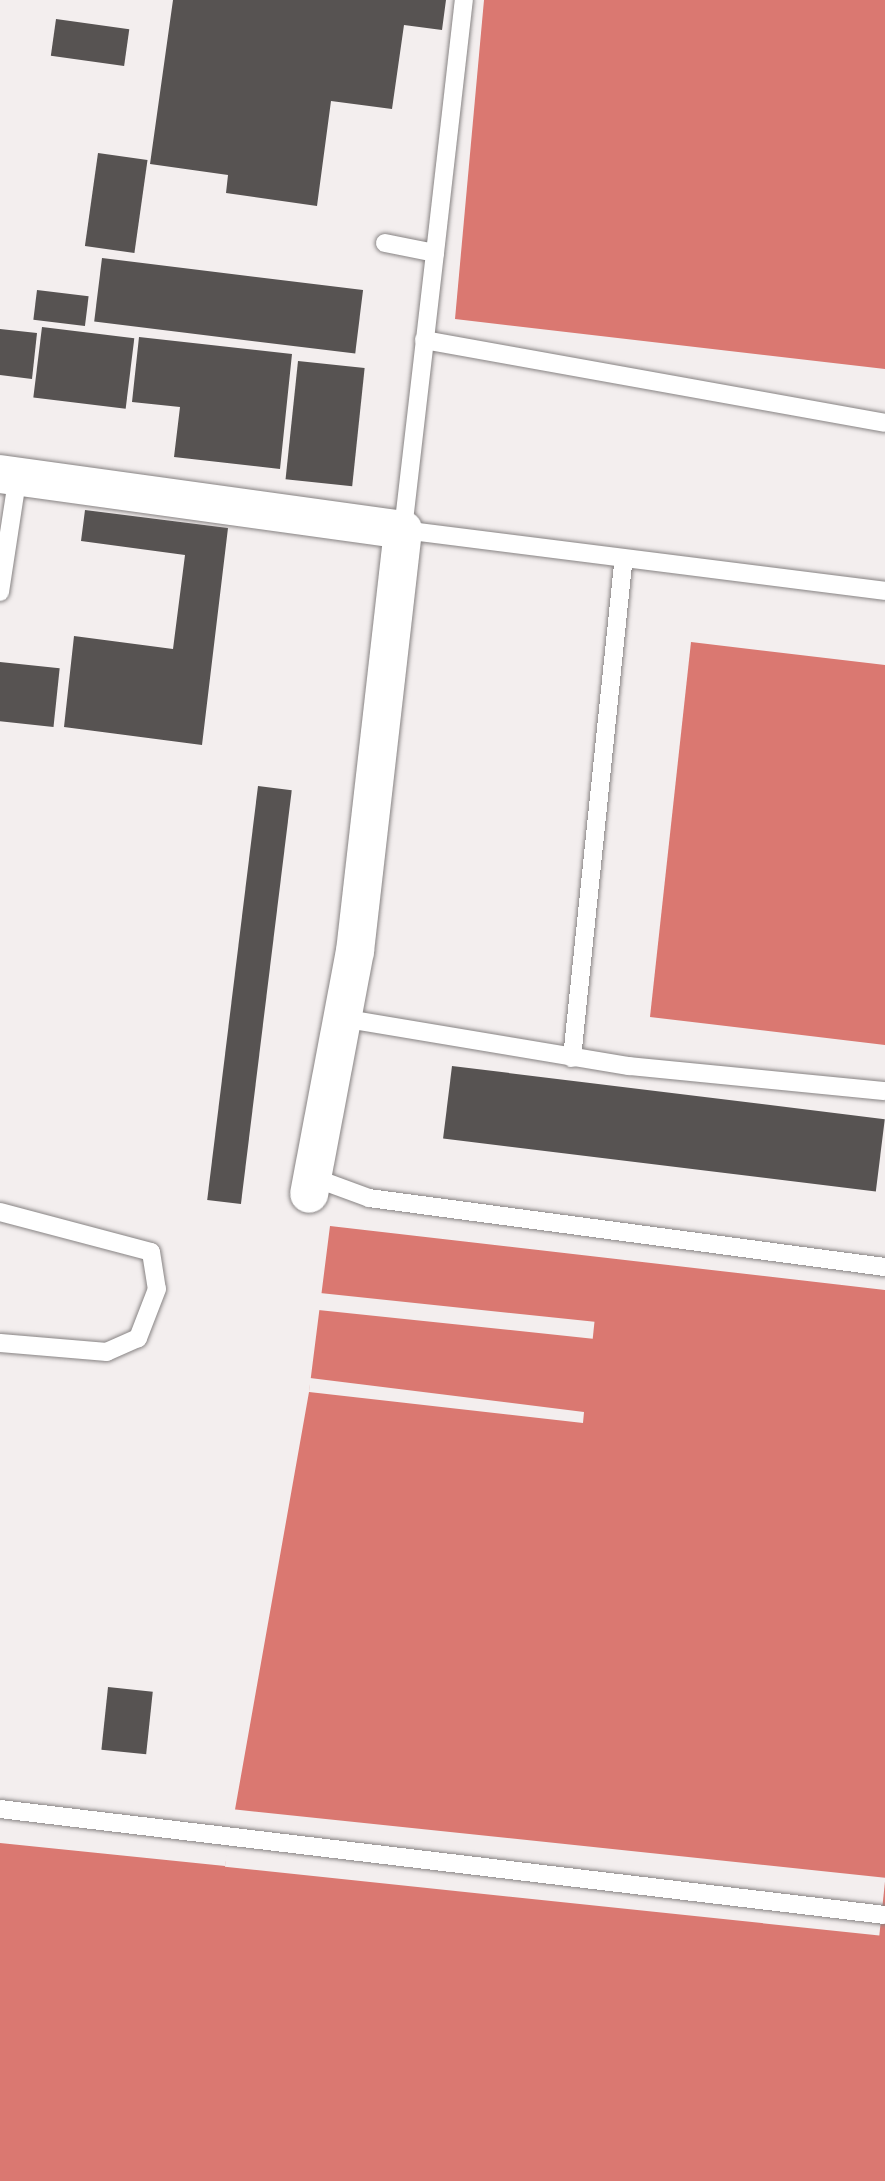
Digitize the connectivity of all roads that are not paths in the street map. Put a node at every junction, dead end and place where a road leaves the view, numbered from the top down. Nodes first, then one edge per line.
1 (464, 0) edge
2 (385, 243) dead end
3 (435, 253) junction
4 (424, 340) junction
5 (885, 423) edge
6 (8, 478) edge
7 (403, 530) junction
8 (623, 561) junction
9 (885, 591) edge
10 (0, 592) edge
11 (342, 1018) junction
12 (572, 1058) junction
13 (885, 1091) edge
14 (310, 1186) joint
15 (0, 1212) edge
16 (885, 1267) edge
17 (0, 1343) edge
18 (0, 1809) edge
19 (885, 1915) edge

1 - 3 lane
2 - 3 lane
3 - 4 lane
4 - 5 lane
4 - 7 lane
6 - 7 street
6 - 10 lane
7 - 8 lane
7 - 11 street
8 - 9 lane
8 - 12 lane
11 - 12 lane
11 - 14 street
12 - 13 lane
14 - 16 lane
15 - 17 lane
18 - 19 lane

